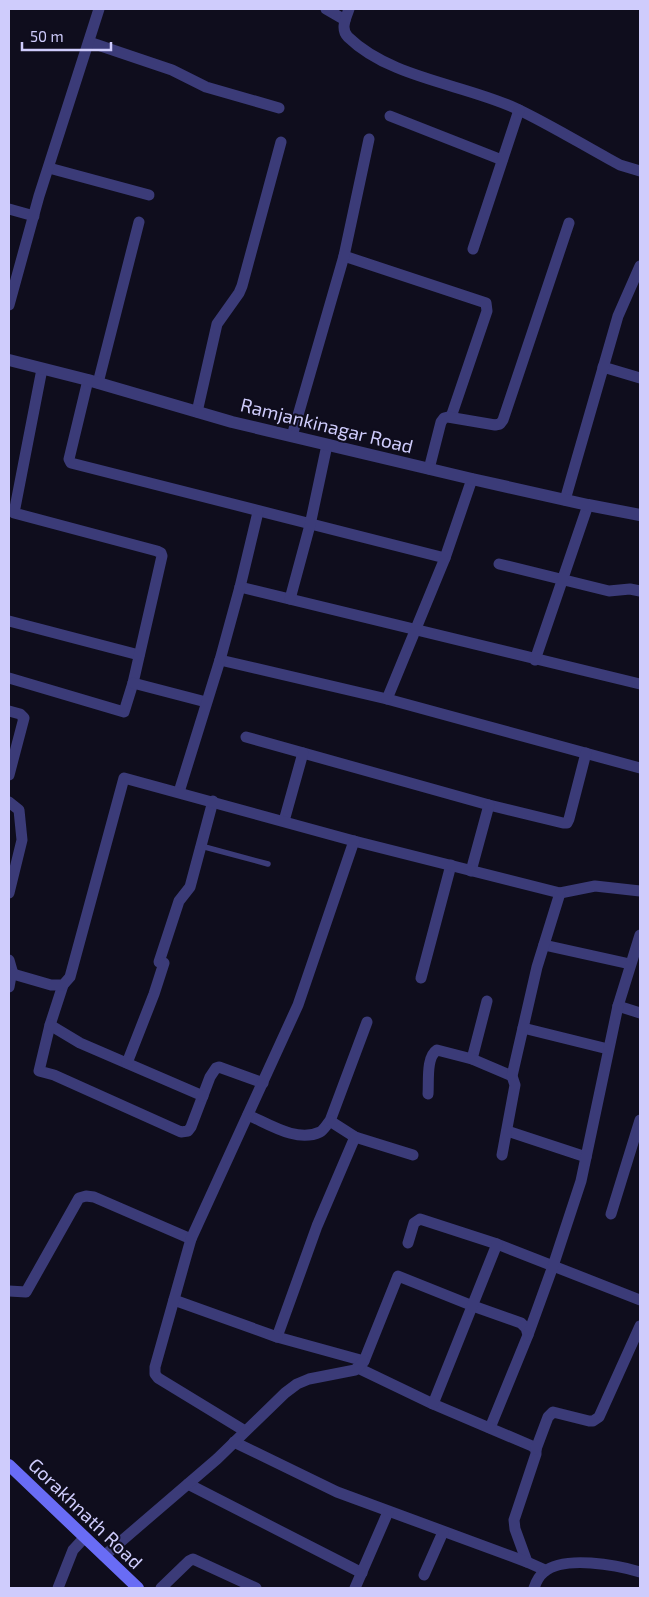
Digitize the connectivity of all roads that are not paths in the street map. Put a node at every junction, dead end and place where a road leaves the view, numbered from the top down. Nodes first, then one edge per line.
1 (100, 9) edge
2 (326, 9) edge
3 (347, 14) edge
4 (89, 42) junction
5 (279, 108) dead end
6 (519, 110) junction
7 (390, 116) dead end
8 (368, 139) dead end
9 (281, 142) dead end
10 (502, 160) junction
11 (49, 168) junction
12 (640, 171) edge
13 (149, 195) dead end
14 (9, 209) edge
15 (34, 216) junction
16 (139, 222) dead end
17 (569, 223) dead end
18 (473, 249) dead end
19 (344, 256) junction
20 (14, 264) edge
21 (640, 266) edge
22 (9, 304) edge
23 (9, 360) edge
24 (603, 367) junction
25 (42, 370) junction
26 (640, 378) edge
27 (93, 382) junction
28 (197, 412) junction
29 (451, 417) junction
30 (292, 436) junction
31 (327, 445) junction
32 (429, 469) junction
33 (472, 479) junction
34 (565, 500) junction
35 (588, 505) junction
36 (258, 512) junction
37 (640, 515) edge
38 (310, 525) junction
39 (445, 558) junction
40 (499, 564) dead end
41 (562, 579) junction
42 (240, 588) junction
43 (640, 591) edge
44 (290, 599) junction
45 (9, 621) edge
46 (414, 630) junction
47 (139, 655) junction
48 (220, 660) junction
49 (534, 660) junction
50 (9, 678) edge
51 (133, 683) junction
52 (640, 684) edge
53 (387, 699) junction
54 (206, 702) junction
55 (9, 711) edge
56 (246, 737) dead end
57 (304, 753) junction
58 (586, 753) junction
59 (640, 768) edge
60 (9, 775) edge
61 (179, 792) junction
62 (213, 801) junction
63 (9, 802) edge
64 (489, 805) junction
65 (284, 821) junction
66 (354, 841) junction
67 (201, 846) junction
68 (268, 864) dead end
69 (451, 866) junction
70 (471, 871) junction
71 (640, 891) edge
72 (9, 893) edge
73 (560, 893) junction
74 (640, 935) edge
75 (544, 945) junction
76 (9, 960) edge
77 (630, 964) junction
78 (13, 974) junction
79 (421, 978) dead end
80 (63, 985) junction
81 (9, 987) edge
82 (487, 1001) dead end
83 (618, 1006) junction
84 (640, 1013) edge
85 (367, 1022) dead end
86 (50, 1025) junction
87 (523, 1028) junction
88 (608, 1048) junction
89 (472, 1059) junction
90 (127, 1063) junction
91 (512, 1076) junction
92 (262, 1084) junction
93 (428, 1094) dead end
94 (203, 1096) junction
95 (248, 1115) junction
96 (330, 1120) junction
97 (640, 1120) edge
98 (506, 1130) junction
99 (355, 1137) junction
100 (413, 1155) dead end
101 (502, 1155) dead end
102 (586, 1156) junction
103 (611, 1214) dead end
104 (191, 1239) junction
105 (408, 1243) dead end
106 (497, 1244) junction
107 (553, 1266) junction
108 (9, 1291) edge
109 (174, 1300) junction
110 (640, 1300) edge
111 (473, 1306) junction
112 (640, 1326) edge
113 (528, 1335) junction
114 (277, 1337) junction
115 (361, 1365) junction
116 (433, 1404) junction
117 (490, 1428) junction
118 (245, 1431) junction
119 (234, 1442) junction
120 (536, 1449) junction
121 (9, 1465) edge
122 (188, 1484) junction
123 (388, 1512) junction
124 (443, 1532) junction
125 (85, 1537) junction
126 (104, 1556) junction
127 (527, 1562) junction
128 (545, 1570) junction
129 (640, 1572) edge
130 (362, 1573) junction
131 (424, 1575) dead end
132 (58, 1588) edge
133 (138, 1588) edge
134 (161, 1588) edge
135 (256, 1588) edge
136 (356, 1588) edge
137 (534, 1588) edge

1 - 4 street
2 - 3 street
3 - 6 street
4 - 5 street
4 - 11 street
6 - 10 street
6 - 12 street
7 - 10 street
8 - 19 street
9 - 28 street
10 - 18 street
11 - 13 street
11 - 15 street
14 - 15 street
15 - 20 street
16 - 27 street
17 - 29 street
19 - 29 street
19 - 30 street
20 - 22 street
21 - 24 street
23 - 25 street, Ramjankinagar Road
24 - 26 street
24 - 34 street
25 - 27 street, Ramjankinagar Road
25 - 47 street
27 - 28 street, Ramjankinagar Road
27 - 36 street
28 - 30 street, Ramjankinagar Road
29 - 32 street
30 - 31 street, Ramjankinagar Road
31 - 32 street, Ramjankinagar Road
31 - 38 street
32 - 33 street, Ramjankinagar Road
33 - 34 street, Ramjankinagar Road
33 - 39 street
34 - 35 street, Ramjankinagar Road
35 - 37 street, Ramjankinagar Road
35 - 41 street
36 - 38 street
36 - 42 street
38 - 39 street
38 - 44 street
39 - 46 street
40 - 41 street
41 - 43 street
41 - 49 street
42 - 44 street
42 - 48 street
44 - 46 street
45 - 47 street
46 - 49 street
46 - 53 street
47 - 51 street
48 - 53 street
48 - 54 street
49 - 52 street
50 - 51 street
51 - 54 street
53 - 58 street
54 - 61 street
55 - 60 street
56 - 57 street
57 - 64 street
57 - 65 street
58 - 59 street
58 - 64 street
61 - 62 street
61 - 80 street
62 - 65 street
62 - 67 street
63 - 72 street
64 - 70 street
65 - 66 street
66 - 69 street
66 - 92 street
67 - 68 lane
67 - 90 street
69 - 70 street
69 - 79 street
70 - 73 street
71 - 73 street
73 - 75 street
74 - 77 street
75 - 77 street
75 - 87 street
76 - 78 street
77 - 83 street
78 - 80 street
78 - 81 street
80 - 86 street
82 - 89 street
83 - 84 street
83 - 88 street
85 - 96 street
86 - 90 street
86 - 94 street
87 - 88 street
87 - 91 street
88 - 102 street
89 - 91 street
89 - 93 street
90 - 94 street
91 - 98 street
92 - 94 street
92 - 95 street
95 - 96 street
95 - 104 street
96 - 99 street
97 - 103 street
98 - 101 street
98 - 102 street
99 - 100 street
99 - 114 street
102 - 107 street
104 - 108 street
104 - 109 street
105 - 106 street
106 - 107 street
106 - 111 street
107 - 110 street
107 - 113 street
109 - 114 street
109 - 118 street
111 - 113 street
111 - 115 street
111 - 116 street
112 - 120 street
113 - 117 street
114 - 115 street
115 - 116 street
115 - 118 street
116 - 117 street
117 - 120 street
118 - 119 street
119 - 122 street
119 - 123 street
120 - 127 street
121 - 125 main road, Gorakhnath Road
122 - 126 street
122 - 130 street
123 - 124 street
123 - 130 street
124 - 127 street
124 - 131 street
125 - 126 main road, Gorakhnath Road
125 - 132 street
126 - 133 main road, Gorakhnath Road
127 - 128 street
128 - 129 street
128 - 137 street
130 - 136 street
134 - 135 street

